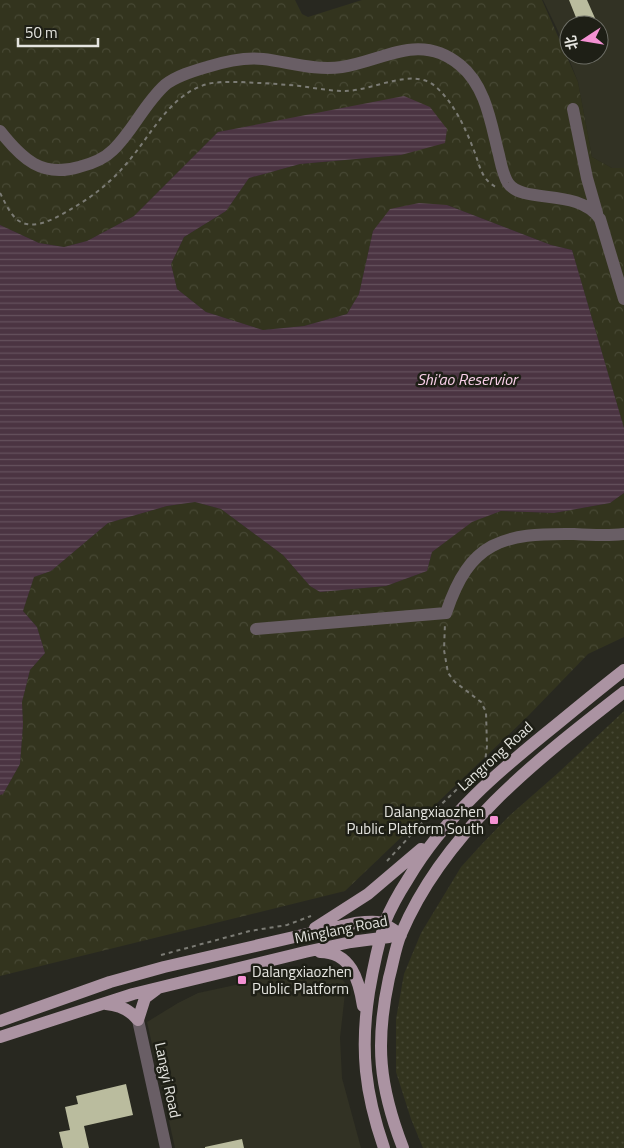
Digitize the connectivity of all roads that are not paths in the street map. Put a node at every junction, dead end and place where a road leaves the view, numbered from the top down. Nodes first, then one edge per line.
1 (573, 110) dead end
2 (0, 132) edge
3 (597, 213) junction
4 (624, 299) edge
5 (624, 534) edge
6 (256, 629) dead end
7 (624, 670) edge
8 (624, 692) edge
9 (439, 832) junction
10 (385, 923) junction
11 (401, 935) junction
12 (294, 936) junction
13 (381, 938) junction
14 (305, 952) junction
15 (159, 987) junction
16 (103, 1004) junction
17 (365, 1016) junction
18 (138, 1020) junction
19 (0, 1021) edge
20 (0, 1037) edge
21 (166, 1148) edge
22 (384, 1148) edge
23 (403, 1148) edge

1 - 3 street
2 - 3 street
3 - 4 street
5 - 6 street
7 - 9 main road, Langrong Road
8 - 11 main road
9 - 10 main road, Langrong Road
9 - 12 main road
10 - 11 main road, Minglang Road
10 - 12 main road, Minglang Road
10 - 13 main road, Langrong Road
11 - 13 main road, Minglang Road
11 - 23 main road
12 - 19 main road, Minglang Road
13 - 14 main road, Minglang Road
13 - 17 main road, Langrong Road
14 - 15 main road, Minglang Road
14 - 17 main road
15 - 16 main road, Minglang Road
15 - 18 main road
16 - 18 main road
16 - 20 main road, Minglang Road
17 - 22 main road
18 - 21 street, Langyi Road

